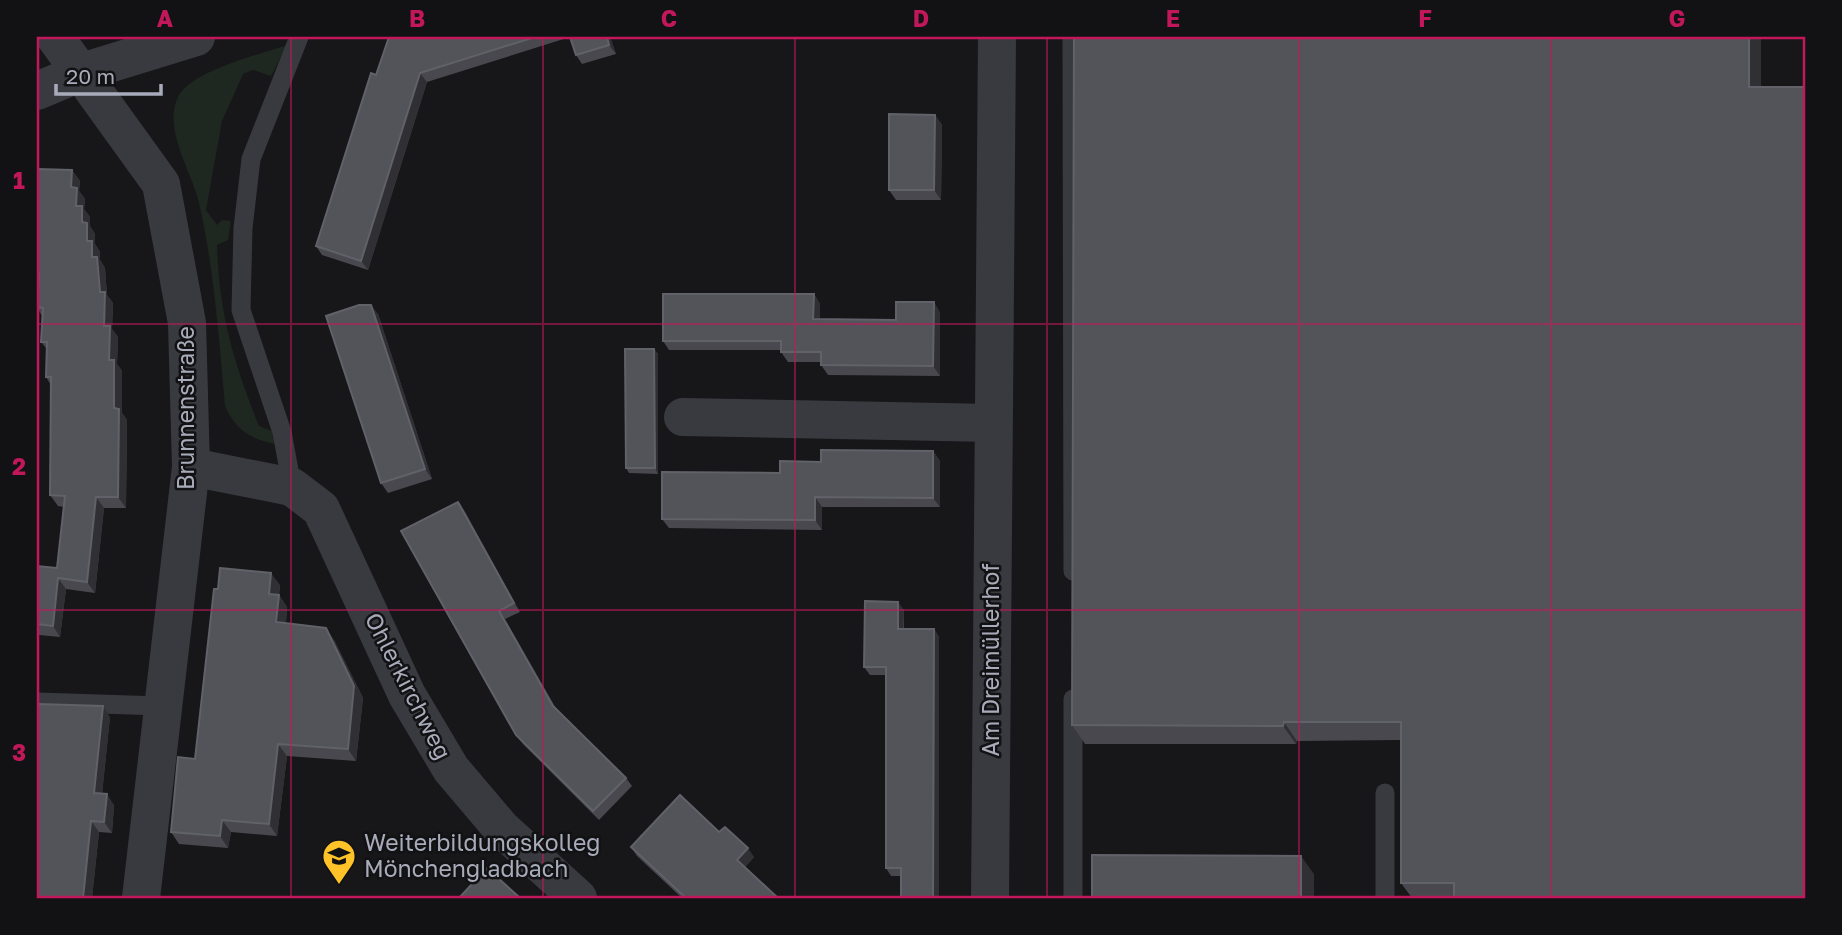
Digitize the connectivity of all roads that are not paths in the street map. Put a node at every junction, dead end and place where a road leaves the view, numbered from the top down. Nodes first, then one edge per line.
1 (55, 37) edge
2 (196, 37) edge
3 (299, 37) edge
4 (997, 37) edge
5 (1072, 37) edge
6 (82, 72) junction
7 (37, 91) edge
8 (684, 416) dead end
9 (993, 423) junction
10 (191, 467) junction
11 (292, 487) junction
12 (1073, 595) edge
13 (1073, 678) edge
14 (37, 702) edge
15 (161, 706) junction
16 (1385, 793) dead end
17 (141, 898) edge
18 (578, 898) edge
19 (990, 898) edge
20 (1073, 898) edge
21 (1385, 898) edge

1 - 6 street, Brunnenstraße
2 - 6 street
3 - 11 lane
4 - 9 street, Am Dreimüllerhof
5 - 12 lane
6 - 7 street
6 - 10 street, Brunnenstraße
8 - 9 street
9 - 19 street, Am Dreimüllerhof
10 - 11 street, Ohlerkirchweg
10 - 15 street, Brunnenstraße
11 - 18 street, Ohlerkirchweg
13 - 20 lane
14 - 15 lane
15 - 17 street, Brunnenstraße
16 - 21 lane

